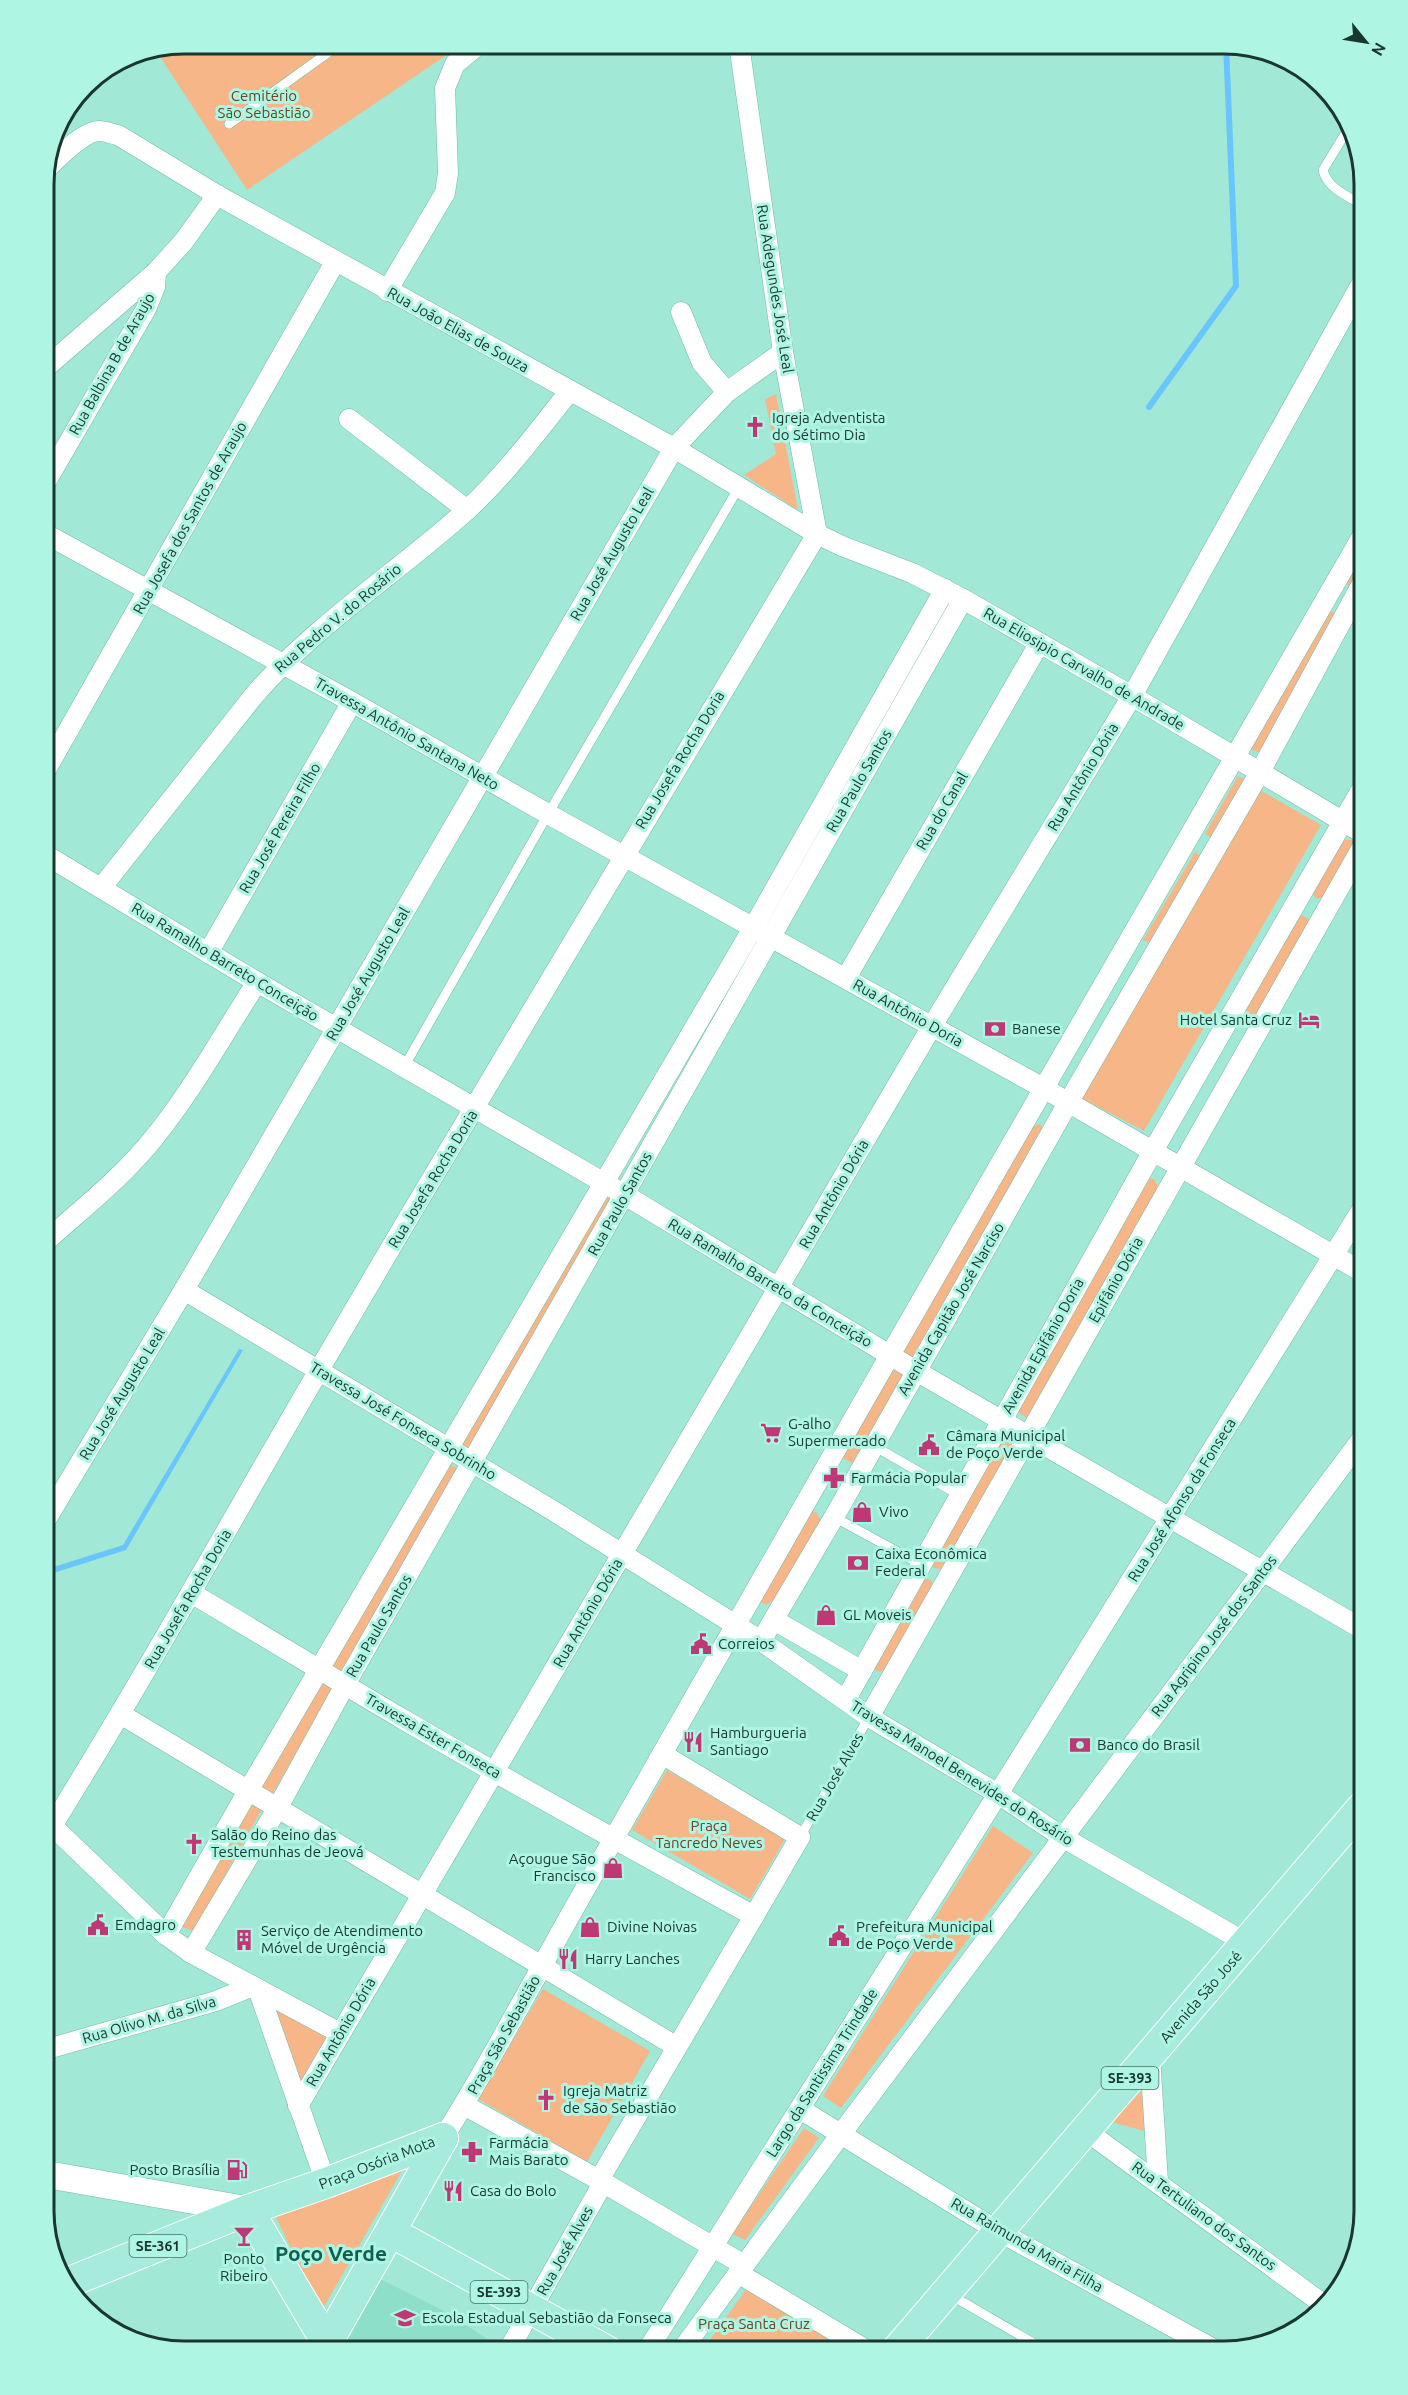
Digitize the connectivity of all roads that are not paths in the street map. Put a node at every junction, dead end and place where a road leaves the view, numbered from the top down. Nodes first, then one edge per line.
1 (326, 54) edge
2 (468, 54) edge
3 (740, 54) edge
4 (229, 124) dead end
5 (1344, 135) edge
6 (56, 160) edge
7 (217, 195) junction
8 (1354, 199) edge
9 (335, 262) junction
10 (156, 272) junction
11 (387, 291) junction
12 (1354, 299) edge
13 (681, 312) dead end
14 (783, 352) junction
15 (54, 360) edge
16 (569, 392) junction
17 (727, 392) junction
18 (349, 419) dead end
19 (674, 448) junction
20 (54, 468) edge
21 (739, 487) junction
22 (467, 510) junction
23 (817, 534) junction
24 (54, 539) edge
25 (1354, 552) edge
26 (945, 589) junction
27 (148, 591) junction
28 (1330, 593) junction
29 (963, 599) junction
30 (1354, 600) edge
31 (1351, 605) junction
32 (1039, 644) junction
33 (282, 664) junction
34 (1132, 696) junction
35 (352, 702) junction
36 (54, 756) edge
37 (1236, 757) junction
38 (1260, 772) junction
39 (483, 778) junction
40 (1354, 804) edge
41 (548, 814) junction
42 (1343, 822) junction
43 (1354, 828) edge
44 (1191, 836) junction
45 (1215, 849) junction
46 (622, 855) junction
47 (54, 861) edge
48 (1354, 863) edge
49 (100, 888) junction
50 (1298, 898) junction
51 (1325, 914) junction
52 (762, 932) junction
53 (208, 953) junction
54 (846, 978) junction
55 (257, 982) junction
56 (932, 1026) junction
57 (336, 1028) junction
58 (404, 1068) junction
59 (1045, 1089) junction
60 (1068, 1103) junction
61 (474, 1108) junction
62 (1153, 1151) junction
63 (1180, 1167) junction
64 (604, 1183) junction
65 (625, 1195) junction
66 (1354, 1223) edge
67 (54, 1234) edge
68 (1334, 1254) junction
69 (1354, 1266) edge
70 (780, 1287) junction
71 (184, 1290) junction
72 (890, 1355) junction
73 (916, 1371) junction
74 (319, 1372) junction
75 (1001, 1421) junction
76 (1028, 1436) junction
77 (874, 1446) junction
78 (448, 1448) junction
79 (1354, 1450) edge
80 (473, 1462) junction
81 (959, 1495) junction
82 (806, 1502) junction
83 (54, 1508) edge
84 (834, 1517) junction
85 (1172, 1517) junction
86 (622, 1554) junction
87 (920, 1564) junction
88 (1263, 1570) junction
89 (946, 1579) junction
90 (191, 1593) junction
91 (774, 1620) junction
92 (1354, 1624) edge
93 (736, 1625) junction
94 (761, 1641) junction
95 (319, 1669) junction
96 (862, 1671) junction
97 (345, 1685) junction
98 (846, 1699) junction
99 (122, 1714) junction
100 (869, 1717) junction
101 (662, 1754) junction
102 (496, 1772) junction
103 (248, 1791) junction
104 (998, 1794) junction
105 (277, 1809) junction
106 (54, 1813) edge
107 (1354, 1818) edge
108 (54, 1828) edge
109 (800, 1837) junction
110 (614, 1838) junction
111 (1064, 1838) junction
112 (421, 1894) junction
113 (754, 1916) junction
114 (166, 1935) junction
115 (1248, 1944) junction
116 (191, 1953) junction
117 (542, 1965) junction
118 (255, 1987) junction
119 (340, 2033) junction
120 (54, 2047) edge
121 (677, 2047) junction
122 (1150, 2056) junction
123 (464, 2105) junction
124 (298, 2106) junction
125 (800, 2109) junction
126 (1085, 2130) junction
127 (841, 2134) junction
128 (443, 2138) junction
129 (54, 2176) edge
130 (601, 2181) junction
131 (1158, 2182) junction
132 (326, 2183) junction
133 (248, 2210) junction
134 (998, 2231) junction
135 (391, 2232) junction
136 (712, 2246) junction
137 (741, 2269) junction
138 (74, 2280) edge
139 (947, 2292) junction
140 (1318, 2301) edge
141 (531, 2310) junction
142 (322, 2341) edge
143 (328, 2341) edge
144 (514, 2341) edge
145 (588, 2341) edge
146 (652, 2341) edge
147 (688, 2341) edge
148 (853, 2341) edge
149 (905, 2341) edge
150 (1030, 2341) edge
151 (1197, 2341) edge

1 - 4 lane
2 - 11 street
3 - 14 street, Rua Adegundes José Leal
5 - 8 lane
6 - 7 street, Rua João Elias de Souza
7 - 9 street, Rua João Elias de Souza
7 - 10 street, Rua Balbina B de Araujo
9 - 11 street, Rua João Elias de Souza
9 - 27 street, Rua Josefa dos Santos de Araujo
10 - 15 street, Rua Balbina B de Araujo
10 - 20 street, Rua Balbina B de Araujo
11 - 16 street, Rua João Elias de Souza
12 - 34 street, Rua Antônio Dória
13 - 17 street
14 - 17 street, Rua José Augusto Leal
14 - 23 street, Rua Adegundes José Leal
16 - 19 street, Rua João Elias de Souza
16 - 22 street, Rua Pedro V. do Rosário
17 - 19 street, Rua José Augusto Leal
18 - 22 street
19 - 21 street, Rua João Elias de Souza
19 - 39 street, Rua José Augusto Leal
21 - 23 street, Rua João Elias de Souza
21 - 41 lane
22 - 33 street, Rua Pedro V. do Rosário
23 - 26 street, Rua Eliosipio Carvalho de Andrade
23 - 46 street, Rua Josefa Rocha Doria
24 - 27 street, Travessa Antônio Santana Neto
25 - 28 street, Avenida Capitão José Narciso
26 - 29 street, Rua Eliosipio Carvalho de Andrade
26 - 52 street, Rua Paulo Santos
27 - 33 street, Travessa Antônio Santana Neto
27 - 36 street, Rua Josefa dos Santos de Araujo
28 - 31 street
28 - 37 street, Avenida Capitão José Narciso
29 - 32 street, Rua Eliosipio Carvalho de Andrade
29 - 52 street, Rua Paulo Santos
30 - 31 street, Avenida Capitão José Narciso
31 - 38 street, Avenida Capitão José Narciso
32 - 34 street, Rua Eliosipio Carvalho de Andrade
32 - 54 street, Rua do Canal
33 - 35 street, Travessa Antônio Santana Neto
33 - 49 street, Rua Pedro V. do Rosário
34 - 37 street, Rua Eliosipio Carvalho de Andrade
34 - 56 street, Rua Antônio Dória
35 - 39 street, Travessa Antônio Santana Neto
35 - 53 street, Rua José Pereira Filho
37 - 38 street, Rua Eliosipio Carvalho de Andrade
37 - 44 street, Avenida Capitão José Narciso
38 - 42 street, Rua Eliosipio Carvalho de Andrade
38 - 45 street, Avenida Capitão José Narciso
39 - 41 street, Travessa Antônio Santana Neto
39 - 57 street, Rua José Augusto Leal
40 - 42 street
41 - 46 street, Travessa Antônio Santana Neto
41 - 58 lane
42 - 43 street, Rua Eliosipio Carvalho de Andrade
42 - 50 street
44 - 45 street
44 - 59 street, Avenida Capitão José Narciso
45 - 60 street, Avenida Capitão José Narciso
46 - 52 street, Travessa Antônio Santana Neto
46 - 61 street, Rua Josefa Rocha Doria
47 - 49 street, Rua Ramalho Barreto Conceição
48 - 51 street, Epifânio Dória
49 - 53 street, Rua Ramalho Barreto Conceição
50 - 51 street
50 - 62 street
51 - 63 street, Epifânio Dória
52 - 54 street, Rua Antônio Doria
52 - 64 street, Rua Paulo Santos
52 - 65 street, Rua Paulo Santos
53 - 55 street, Rua Ramalho Barreto Conceição
54 - 56 street, Rua Antônio Doria
55 - 57 street, Rua Ramalho Barreto Conceição
55 - 67 street
56 - 59 street, Rua Antônio Doria
56 - 70 street, Rua Antônio Dória
57 - 58 street, Rua Ramalho Barreto Conceição
57 - 71 street, Rua José Augusto Leal
58 - 61 street, Rua Ramalho Barreto Conceição
59 - 60 street, Rua Antônio Doria
59 - 72 street, Avenida Capitão José Narciso
60 - 62 street, Rua Antônio Doria
60 - 73 street, Avenida Capitão José Narciso
61 - 64 street, Rua Ramalho Barreto Conceição
61 - 74 street, Rua Josefa Rocha Doria
62 - 63 street, Rua Antônio Doria
62 - 75 street, Avenida Epifânio Doria
63 - 68 street, Rua Antônio Doria
63 - 76 street, Epifânio Dória
64 - 65 street, Rua Ramalho Barreto Conceição
64 - 78 street, Rua Paulo Santos
65 - 70 street, Rua Ramalho Barreto da Conceição
65 - 80 street, Rua Paulo Santos
66 - 68 street, Rua José Afonso da Fonseca
68 - 69 street, Rua Antônio Doria
68 - 85 street, Rua José Afonso da Fonseca
70 - 72 street, Rua Ramalho Barreto da Conceição
70 - 86 street, Rua Antônio Dória
71 - 74 street, Travessa José Fonseca Sobrinho
71 - 83 street, Rua José Augusto Leal
72 - 73 street, Rua Ramalho Barreto da Conceição
72 - 82 street, Avenida Capitão José Narciso
73 - 75 street, Rua Ramalho Barreto da Conceição
73 - 77 street, Avenida Capitão José Narciso
74 - 78 street, Travessa José Fonseca Sobrinho
74 - 90 street, Rua Josefa Rocha Doria
75 - 76 street, Rua Ramalho Barreto da Conceição
75 - 81 street, Avenida Epifânio Doria
76 - 85 street, Rua Ramalho Barreto da Conceição
76 - 89 street, Epifânio Dória
77 - 81 lane
77 - 84 street, Avenida Capitão José Narciso
78 - 80 street, Travessa José Fonseca Sobrinho
78 - 95 street, Rua Paulo Santos
79 - 88 street, Rua Agripino José dos Santos
80 - 86 street, Travessa José Fonseca Sobrinho
80 - 97 street, Rua Paulo Santos
81 - 87 street, Avenida Epifânio Doria
82 - 84 street
82 - 93 street, Avenida Capitão José Narciso
84 - 87 lane
84 - 91 street, Avenida Capitão José Narciso
85 - 88 street, Rua Ramalho Barreto da Conceição
85 - 104 street, Rua José Afonso da Fonseca
86 - 93 street, Travessa Manoel Benevides do Rosário
86 - 102 street, Rua Antônio Dória
87 - 89 street
87 - 96 street, Avenida Epifânio Doria
88 - 92 street, Rua Ramalho Barreto da Conceição
88 - 111 street, Rua Agripino José dos Santos
89 - 100 street, Epifânio Dória
90 - 95 street, Travessa Ester Fonseca
90 - 99 street, Rua Josefa Rocha Doria
91 - 94 street, Avenida Capitão José Narciso
91 - 96 street
93 - 94 street, Travessa Manoel Benevides do Rosário
93 - 101 street, Avenida Capitão José Narciso
94 - 98 street, Travessa Manoel Benevides do Rosário
95 - 97 street, Travessa Ester Fonseca
95 - 103 street, Rua Paulo Santos
96 - 98 street, Avenida Epifânio Doria
97 - 102 street, Travessa Ester Fonseca
97 - 105 street, Rua Paulo Santos
98 - 100 street, Travessa Manoel Benevides do Rosário
99 - 103 street
99 - 106 street, Rua Josefa Rocha Doria
100 - 104 street, Travessa Manoel Benevides do Rosário
100 - 109 lane, Rua José Alves
101 - 109 street
101 - 110 street
102 - 110 street, Travessa Ester Fonseca
102 - 112 street, Rua Antônio Dória
103 - 105 street
103 - 114 street, Rua Paulo Santos
104 - 111 street, Travessa Manoel Benevides do Rosário
104 - 125 street, Largo da Santissima Trindade
105 - 112 street
105 - 116 street, Rua Paulo Santos
107 - 115 main road, Avenida São José / SE-393
108 - 114 street
109 - 113 street
110 - 113 street
110 - 117 street, Praça São Sebastião
111 - 115 street, Travessa Manoel Benevides do Rosário
111 - 127 street
112 - 117 street
112 - 119 street, Rua Antônio Dória
113 - 121 street
114 - 116 street
115 - 122 main road, Avenida São José / SE-393
116 - 118 street
117 - 121 street, Praça São Sebastião
117 - 123 street, Praça São Sebastião
118 - 119 street
118 - 120 street, Rua Olivo M. da Silva
118 - 124 street
119 - 124 street, Rua Antônio Dória
121 - 130 street
122 - 126 main road, Avenida São José / SE-393
122 - 131 street
123 - 128 street
123 - 130 street, Praça São Sebastião
124 - 132 street
125 - 127 street, Rua Raimunda Maria Filha
125 - 136 street, Largo da Santissima Trindade
126 - 131 street, Rua Tertuliano dos Santos
126 - 134 main road, Avenida São José / SE-393
127 - 134 street, Rua Raimunda Maria Filha
127 - 137 street
128 - 132 main road, Praça Osória Mota
128 - 135 main road, Praça Osória Mota
129 - 133 main road
130 - 136 street, Praça São Sebastião
130 - 141 street, Rua José Alves
131 - 140 street, Rua Tertuliano dos Santos
132 - 133 main road, Praça Osória Mota
133 - 138 main road, SE-361
133 - 142 main road, Praça Osória Mota
134 - 139 main road, Avenida São José / SE-393
134 - 151 street, Rua Raimunda Maria Filha
135 - 141 main road, SE-393
135 - 143 main road, Praça Osória Mota
136 - 137 street, Praça São Sebastião
136 - 146 street, Largo da Santissima Trindade
137 - 147 street
137 - 148 street
139 - 149 main road, Avenida São José / SE-393
139 - 150 lane
141 - 144 street, Rua José Alves
141 - 145 main road, SE-393

